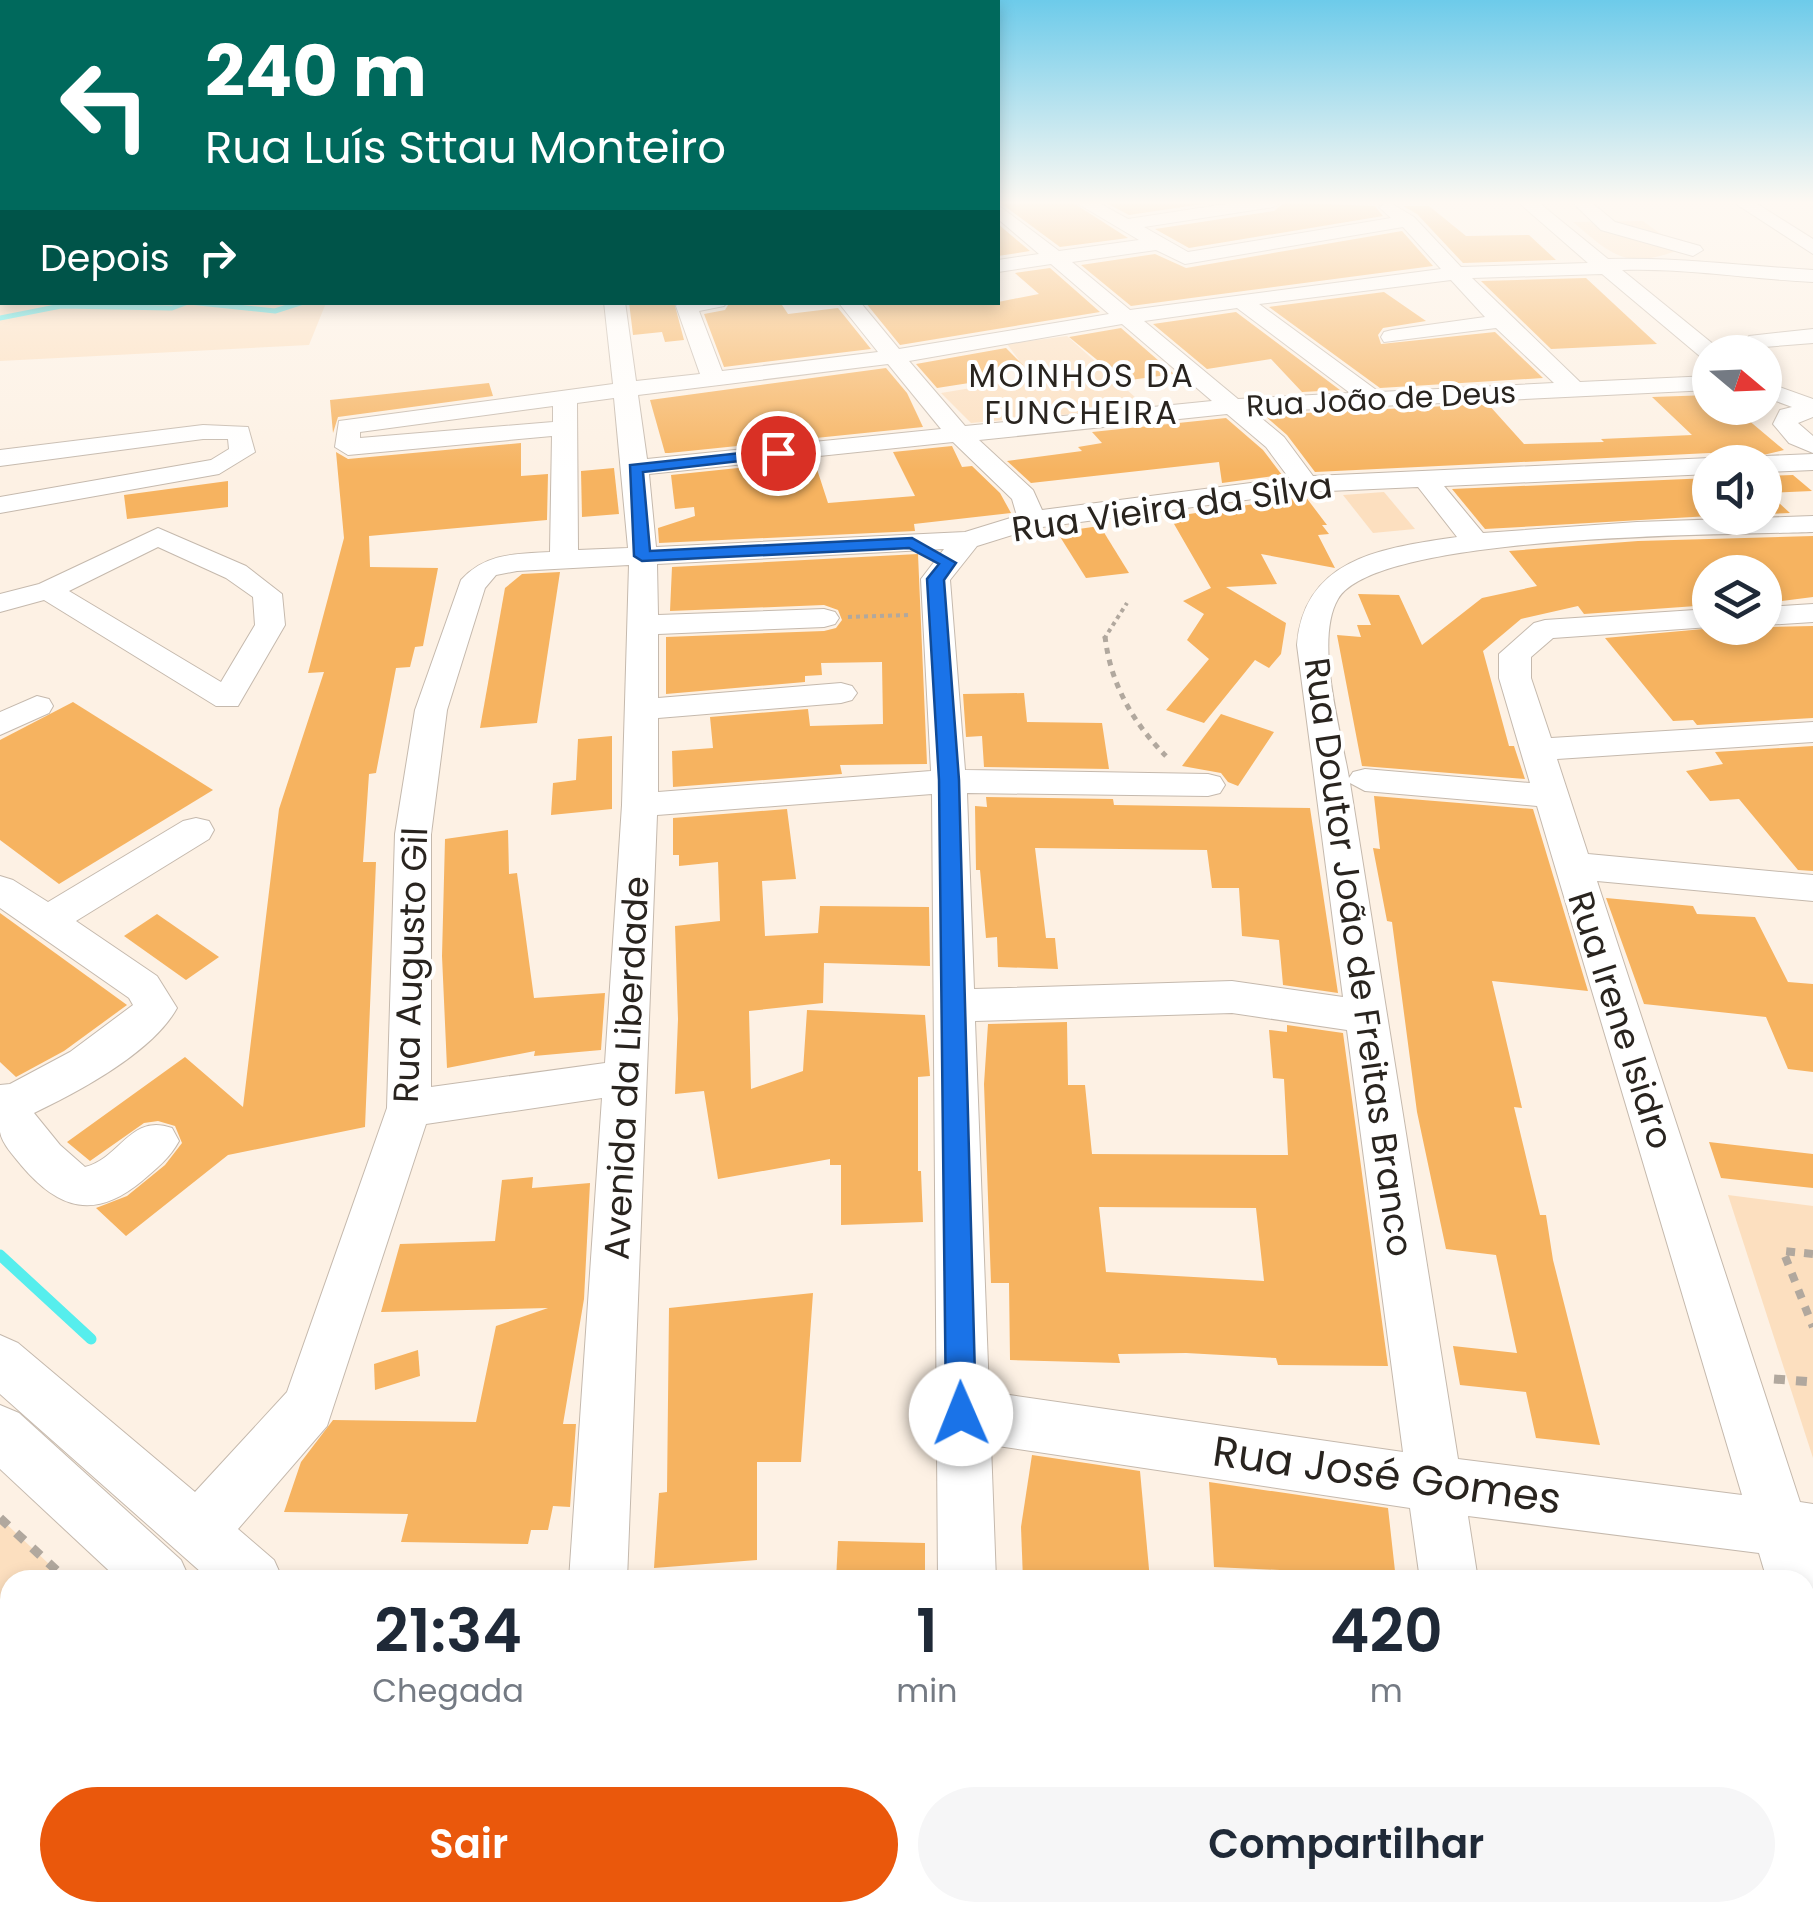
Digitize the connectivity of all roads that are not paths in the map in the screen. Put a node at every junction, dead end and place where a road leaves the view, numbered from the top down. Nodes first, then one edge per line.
1 (1097, 292) edge
2 (1314, 292) edge
3 (1472, 292) edge
4 (1633, 292) edge
5 (1240, 301) junction
6 (614, 305) edge
7 (694, 305) edge
8 (850, 305) edge
9 (1127, 317) junction
10 (1501, 320) junction
11 (1677, 329) junction
12 (1813, 336) edge
13 (1392, 337) dead end
14 (1692, 339) edge
15 (1782, 339) edge
16 (1692, 345) edge
17 (893, 357) junction
18 (713, 379) junction
19 (623, 382) junction
20 (1692, 385) edge
21 (1576, 390) junction
22 (1782, 396) edge
23 (565, 397) junction
24 (1372, 398) junction
25 (500, 403) junction
26 (1232, 406) junction
27 (1813, 408) edge
28 (1782, 421) edge
29 (1786, 424) junction
30 (563, 428) junction
31 (958, 434) junction
32 (1812, 450) edge
33 (0, 458) edge
34 (1782, 459) edge
35 (1692, 467) edge
36 (635, 468) junction
37 (1426, 480) junction
38 (1306, 484) junction
39 (0, 505) edge
40 (1032, 520) junction
41 (1813, 524) edge
42 (1475, 542) junction
43 (958, 552) junction
44 (642, 556) junction
45 (564, 560) junction
46 (50, 590) junction
47 (0, 603) edge
48 (1813, 613) edge
49 (1782, 615) edge
50 (824, 618) road end
51 (1692, 619) edge
52 (643, 625) junction
53 (841, 694) dead end
54 (37, 706) dead end
55 (642, 709) junction
56 (0, 725) edge
57 (1813, 732) edge
58 (1536, 750) junction
59 (949, 780) junction
60 (1364, 780) dead end
61 (1198, 785) road end
62 (1551, 796) junction
63 (640, 805) junction
64 (196, 830) dead end
65 (1573, 866) junction
66 (0, 888) edge
67 (1813, 888) edge
68 (47, 921) junction
69 (952, 1006) junction
70 (1368, 1017) junction
71 (626, 1078) junction
72 (3, 1105) edge
73 (409, 1108) junction
74 (156, 1141) dead end
75 (0, 1360) edge
76 (961, 1414) junction
77 (0, 1432) edge
78 (1438, 1484) junction
79 (194, 1530) junction
80 (1796, 1530) edge
81 (150, 1570) edge
82 (242, 1570) edge
83 (599, 1570) edge
84 (967, 1570) edge
85 (1449, 1570) edge
86 (1796, 1570) edge

1 - 9 street
2 - 5 street
3 - 10 street
4 - 11 street
5 - 9 street
5 - 24 street
6 - 19 street, Avenida da Liberdade
7 - 18 street
8 - 17 street
9 - 17 street
9 - 26 street
10 - 13 street
10 - 21 street
11 - 14 street
11 - 16 street
12 - 15 street
17 - 18 street
17 - 31 street
18 - 19 street
19 - 23 street
19 - 25 street
19 - 36 street, Avenida da Liberdade
20 - 21 street, Rua João de Deus
21 - 24 street, Rua João de Deus
22 - 27 street
23 - 25 street
23 - 30 street
24 - 26 street, Rua João de Deus
25 - 30 street
26 - 31 street, Rua João de Deus
26 - 38 street
27 - 29 street
28 - 29 street
29 - 32 street
30 - 45 street
31 - 36 street, Rua João de Deus
31 - 40 street
32 - 34 street
33 - 39 street
35 - 37 street, Rua Vieira da Silva
36 - 44 street, Avenida da Liberdade
37 - 38 street, Rua Vieira da Silva
37 - 42 street
38 - 40 street, Rua Vieira da Silva
40 - 43 street, Rua Vieira da Silva
41 - 42 street, Rua Doutor João de Freitas Branco
42 - 70 street, Rua Doutor João de Freitas Branco
43 - 44 street, Rua Augusto Gil
43 - 59 street
44 - 45 street, Rua Augusto Gil
44 - 52 street, Avenida da Liberdade
45 - 73 street, Rua Augusto Gil
46 - 46 street
46 - 47 street
48 - 49 street
50 - 52 street
51 - 58 street, Rua Irene Isidro
52 - 55 street, Avenida da Liberdade
53 - 55 street
54 - 56 street
55 - 63 street, Avenida da Liberdade
57 - 58 street
58 - 62 street, Rua Irene Isidro
59 - 61 street
59 - 63 street
59 - 69 street
60 - 62 street
62 - 65 street, Rua Irene Isidro
63 - 71 street, Avenida da Liberdade
64 - 68 street
65 - 67 street
65 - 80 street, Rua Irene Isidro
66 - 68 street
68 - 72 street
69 - 70 street
69 - 76 street
70 - 78 street, Rua Doutor João de Freitas Branco
71 - 73 street
71 - 83 street, Avenida da Liberdade
72 - 74 street
73 - 79 street, Rua Augusto Gil
75 - 79 street
76 - 78 street, Rua José Gomes
76 - 84 street
77 - 81 street
78 - 80 street, Rua José Gomes
78 - 85 street, Rua Doutor João de Freitas Branco
79 - 82 street
80 - 86 street, Rua Irene Isidro

